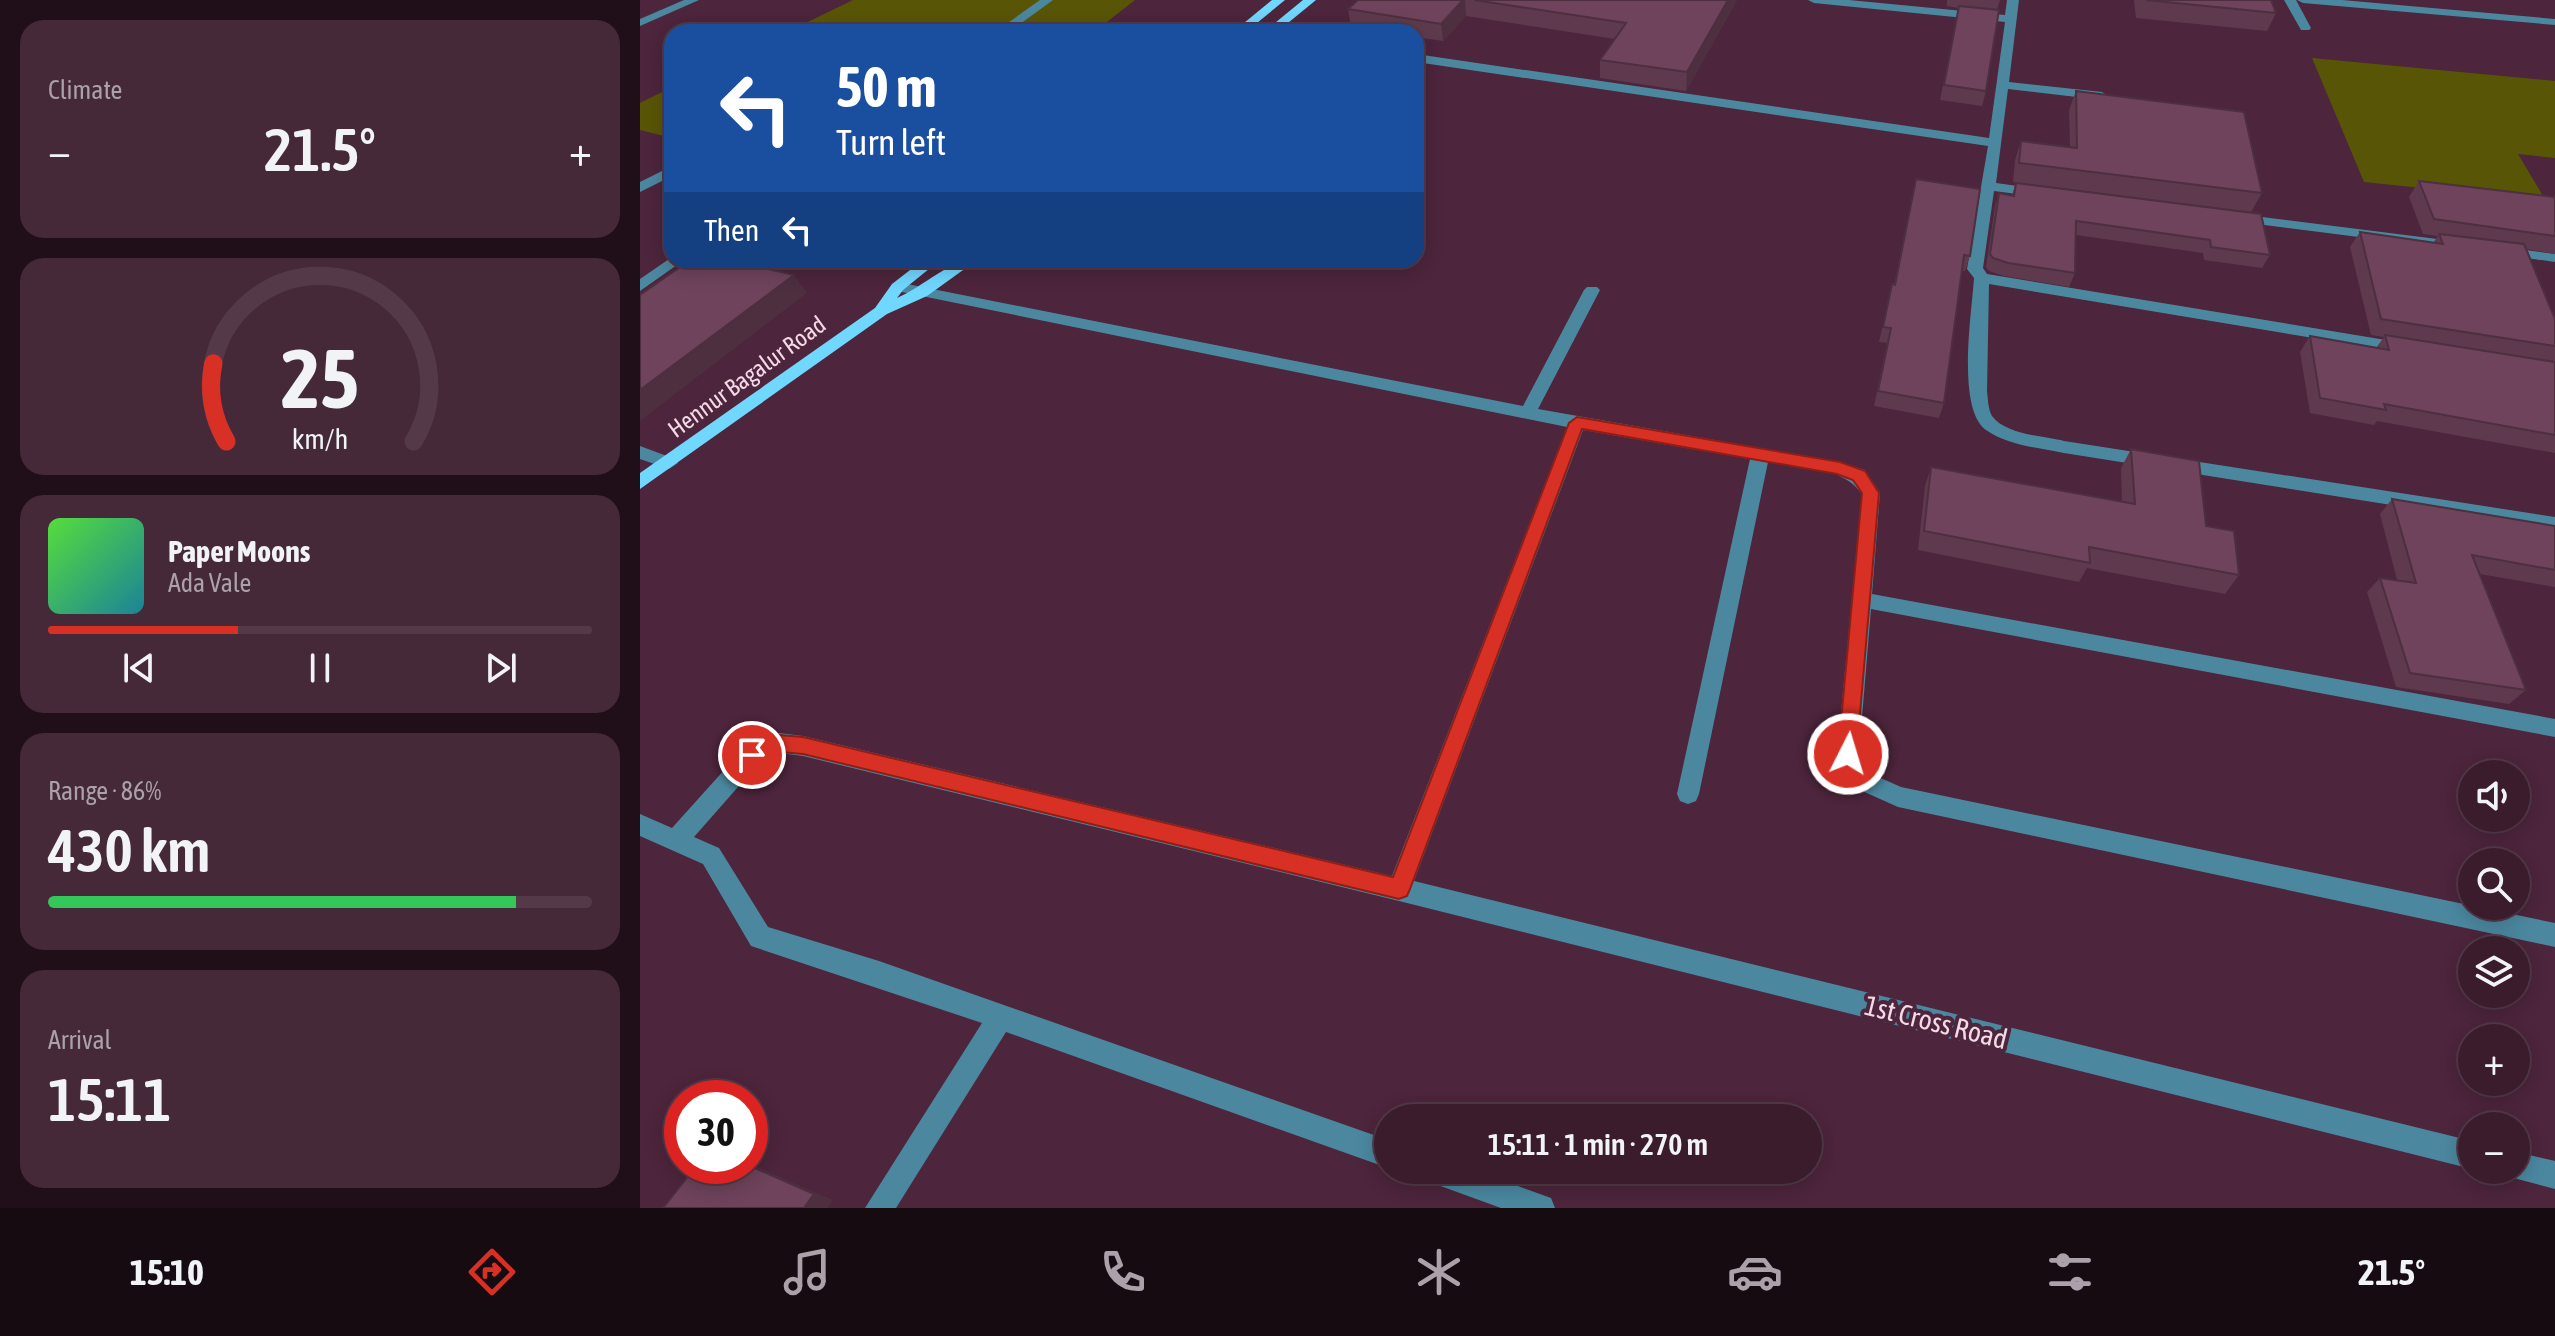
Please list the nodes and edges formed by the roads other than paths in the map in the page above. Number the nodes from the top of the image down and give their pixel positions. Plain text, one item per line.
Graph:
1 (693, 0) edge
2 (1047, 0) edge
3 (1279, 0) edge
4 (1310, 0) edge
5 (1814, 0) edge
6 (2013, 0) edge
7 (2290, 0) edge
8 (2303, 0) edge
9 (2011, 19) junction
10 (2555, 22) edge
11 (640, 23) edge
12 (1012, 24) edge
13 (1251, 24) edge
14 (1280, 24) edge
15 (2305, 28) dead end
16 (1424, 59) edge
17 (2002, 85) junction
18 (2109, 97) edge
19 (1995, 143) junction
20 (664, 174) edge
21 (1988, 186) junction
22 (640, 188) edge
23 (2051, 194) edge
24 (2224, 216) edge
25 (2555, 258) edge
26 (666, 268) edge
27 (922, 268) edge
28 (958, 268) edge
29 (1982, 277) junction
30 (640, 286) edge
31 (897, 287) junction
32 (1592, 290) dead end
33 (922, 293) junction
34 (881, 311) junction
35 (2416, 350) edge
36 (1528, 413) junction
37 (1577, 423) junction
38 (640, 452) edge
39 (1760, 455) junction
40 (669, 463) junction
41 (640, 482) edge
42 (2555, 524) edge
43 (1862, 600) junction
44 (2555, 728) edge
45 (1688, 794) dead end
46 (640, 825) edge
47 (677, 839) junction
48 (1399, 889) junction
49 (2555, 935) edge
50 (1001, 1017) junction
51 (1374, 1149) edge
52 (2458, 1152) edge
53 (2530, 1169) edge
54 (2555, 1175) edge
55 (1473, 1184) edge
56 (879, 1208) edge
57 (1541, 1208) edge

1 - 11 street
2 - 12 street
3 - 13 main road
4 - 14 main road
5 - 9 street
6 - 9 street
7 - 15 street
8 - 10 street
9 - 17 street
16 - 19 street
17 - 18 street
17 - 19 street
19 - 21 street
20 - 22 street
21 - 23 street
21 - 29 street
24 - 25 street
26 - 30 street
27 - 31 main road, Hennur Bagalur Road
28 - 33 main road, Hennur Bagalur Road
29 - 35 street
29 - 42 street
31 - 33 street
31 - 34 main road, Hennur Bagalur Road
32 - 36 street
33 - 34 main road, Hennur Bagalur Road
33 - 36 street
34 - 40 main road, Hennur Bagalur Road
36 - 37 street
37 - 39 street
37 - 48 street
38 - 40 street
39 - 43 street
39 - 45 street
40 - 41 main road, Hennur Bagalur Road
43 - 44 street
43 - 49 street
46 - 47 street
47 - 48 street, 1st Cross Road
47 - 50 street
48 - 52 street, 1st Cross Road
50 - 51 street
50 - 56 street
53 - 54 street
55 - 57 street

